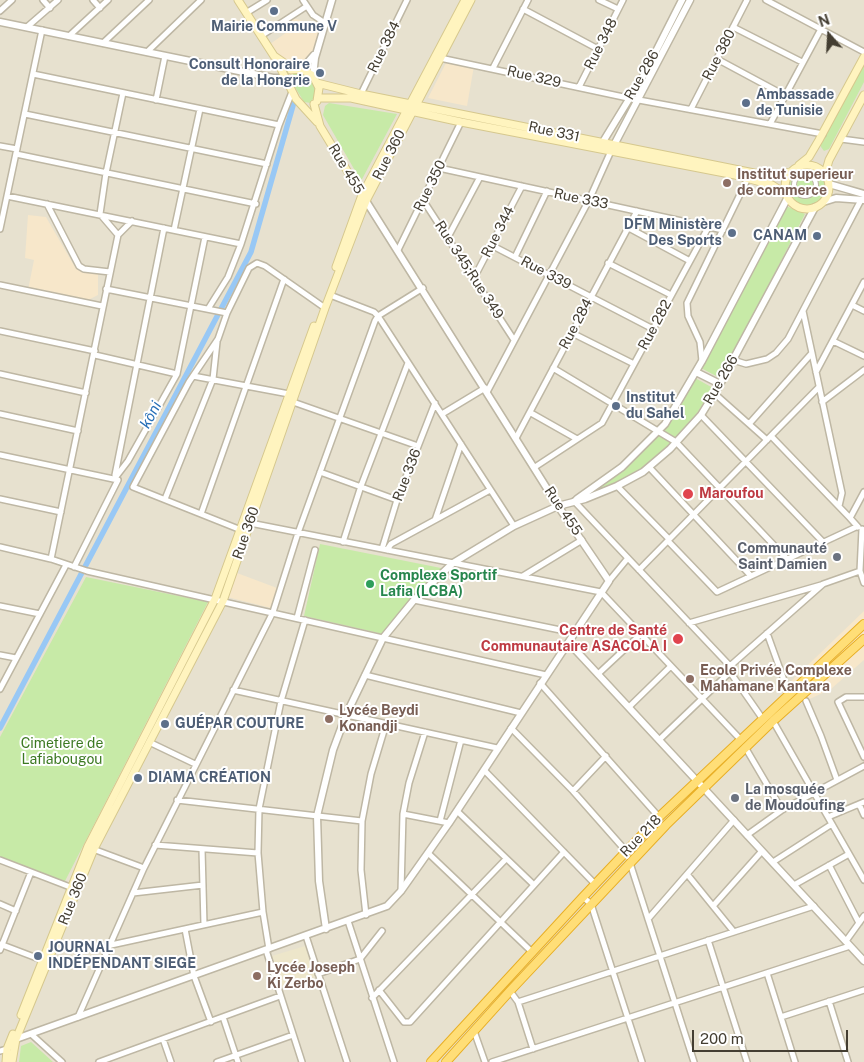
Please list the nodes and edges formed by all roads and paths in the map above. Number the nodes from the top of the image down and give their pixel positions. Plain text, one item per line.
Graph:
1 (12, 0) edge
2 (43, 0) edge
3 (58, 0) edge
4 (93, 0) edge
5 (108, 0) edge
6 (149, 0) edge
7 (201, 0) edge
8 (238, 0) edge
9 (268, 0) edge
10 (303, 0) edge
11 (332, 0) edge
12 (407, 0) edge
13 (465, 0) edge
14 (471, 0) edge
15 (528, 0) edge
16 (599, 0) edge
17 (623, 0) edge
18 (682, 0) edge
19 (690, 0) edge
20 (747, 0) edge
21 (766, 0) edge
22 (307, 6) junction
23 (50, 8) junction
24 (100, 8) junction
25 (524, 9) junction
26 (618, 9) junction
27 (0, 11) edge
28 (246, 13) junction
29 (0, 22) edge
30 (325, 23) junction
31 (28, 27) junction
32 (733, 27) junction
33 (821, 29) junction
34 (42, 30) junction
35 (70, 36) junction
36 (261, 36) junction
37 (103, 43) junction
38 (598, 49) junction
39 (318, 50) junction
40 (147, 52) junction
41 (864, 52) edge
42 (165, 56) junction
43 (274, 56) junction
44 (864, 57) edge
45 (440, 58) junction
46 (717, 59) junction
47 (802, 62) junction
48 (493, 68) junction
49 (293, 69) junction
50 (302, 69) junction
51 (33, 74) junction
52 (285, 76) junction
53 (273, 78) junction
54 (315, 79) junction
55 (579, 87) junction
56 (291, 90) junction
57 (123, 93) junction
58 (361, 94) junction
59 (864, 95) edge
60 (784, 96) junction
61 (628, 98) junction
62 (637, 99) junction
63 (156, 100) junction
64 (316, 101) junction
65 (299, 103) junction
66 (411, 107) junction
67 (200, 109) junction
68 (691, 109) junction
69 (25, 114) junction
70 (461, 122) junction
71 (770, 124) junction
72 (279, 126) junction
73 (320, 126) junction
74 (114, 133) junction
75 (823, 134) junction
76 (841, 139) junction
77 (864, 142) edge
78 (0, 146) edge
79 (601, 146) junction
80 (613, 148) junction
81 (192, 149) junction
82 (17, 152) junction
83 (268, 164) junction
84 (797, 167) junction
85 (439, 168) junction
86 (790, 172) junction
87 (106, 173) junction
88 (825, 174) junction
89 (480, 177) junction
90 (748, 178) junction
91 (796, 178) joint
92 (829, 184) junction
93 (522, 186) junction
94 (183, 189) junction
95 (547, 191) junction
96 (7, 196) junction
97 (787, 196) junction
98 (364, 198) junction
99 (863, 198) edge
100 (424, 200) junction
101 (589, 200) junction
102 (823, 202) junction
103 (47, 204) junction
104 (256, 204) junction
105 (815, 207) junction
106 (637, 211) junction
107 (100, 214) junction
108 (132, 221) junction
109 (708, 226) junction
110 (627, 227) junction
111 (164, 228) junction
112 (0, 229) edge
113 (174, 230) junction
114 (723, 230) junction
115 (118, 235) junction
116 (205, 237) junction
117 (448, 238) junction
118 (241, 244) junction
119 (491, 245) junction
120 (398, 250) junction
121 (515, 257) junction
122 (690, 261) junction
123 (608, 263) junction
124 (110, 272) junction
125 (550, 275) junction
126 (474, 278) junction
127 (284, 279) junction
128 (864, 282) edge
129 (0, 285) edge
130 (423, 288) junction
131 (106, 289) junction
132 (330, 295) junction
133 (671, 295) junction
134 (591, 297) junction
135 (150, 298) junction
136 (852, 305) junction
137 (102, 306) junction
138 (191, 306) junction
139 (324, 307) junction
140 (208, 309) junction
141 (802, 311) junction
142 (864, 311) edge
143 (223, 312) junction
144 (378, 316) junction
145 (653, 329) junction
146 (0, 331) edge
147 (572, 333) junction
148 (218, 339) junction
149 (514, 340) junction
150 (833, 340) junction
151 (95, 353) junction
152 (812, 353) junction
153 (864, 356) edge
154 (733, 360) junction
155 (702, 361) junction
156 (408, 363) junction
157 (136, 364) junction
158 (634, 364) junction
159 (553, 368) junction
160 (864, 370) edge
161 (696, 372) junction
162 (816, 373) junction
163 (0, 374) edge
164 (178, 374) junction
165 (193, 376) junction
166 (213, 379) junction
167 (720, 384) junction
168 (246, 386) junction
169 (819, 387) junction
170 (486, 390) junction
171 (86, 392) junction
172 (714, 393) junction
173 (289, 394) junction
174 (293, 402) junction
175 (822, 402) junction
176 (435, 403) junction
177 (613, 404) junction
178 (530, 412) junction
179 (0, 414) edge
180 (442, 414) junction
181 (701, 415) junction
182 (341, 419) junction
183 (749, 424) junction
184 (659, 430) junction
185 (78, 431) junction
186 (382, 433) junction
187 (516, 438) junction
188 (769, 438) junction
189 (577, 439) junction
190 (676, 442) junction
191 (461, 444) junction
192 (418, 446) junction
193 (0, 455) edge
194 (746, 461) junction
195 (534, 467) junction
196 (649, 467) junction
197 (70, 469) junction
198 (320, 472) junction
199 (115, 478) junction
200 (361, 486) junction
201 (617, 486) junction
202 (720, 488) junction
203 (490, 490) junction
204 (864, 492) edge
205 (0, 499) edge
206 (165, 500) junction
207 (397, 500) junction
208 (574, 501) junction
209 (864, 503) edge
210 (558, 506) junction
211 (839, 506) junction
212 (855, 506) junction
213 (61, 512) junction
214 (201, 514) junction
215 (694, 514) junction
216 (850, 518) junction
217 (435, 520) junction
218 (250, 523) junction
219 (514, 526) junction
220 (856, 527) junction
221 (863, 529) edge
222 (243, 530) junction
223 (298, 533) junction
224 (582, 540) junction
225 (668, 540) junction
226 (343, 542) junction
227 (823, 542) junction
228 (0, 547) edge
229 (315, 550) dead end
230 (384, 550) junction
231 (628, 558) junction
232 (51, 559) junction
233 (787, 559) junction
234 (453, 563) junction
235 (66, 565) junction
236 (74, 567) junction
237 (639, 570) junction
238 (860, 571) junction
239 (751, 576) junction
240 (522, 577) junction
241 (609, 581) junction
242 (864, 583) edge
243 (823, 584) junction
244 (601, 592) junction
245 (215, 599) junction
246 (414, 600) junction
247 (223, 601) junction
248 (0, 606) edge
249 (273, 612) junction
250 (40, 614) junction
251 (297, 618) junction
252 (305, 620) junction
253 (689, 623) junction
254 (864, 624) edge
255 (767, 633) junction
256 (575, 634) junction
257 (641, 634) junction
258 (383, 638) junction
259 (864, 639) edge
260 (569, 643) junction
261 (0, 655) edge
262 (16, 658) junction
263 (671, 666) junction
264 (730, 666) junction
265 (730, 672) junction
266 (598, 674) junction
267 (365, 675) junction
268 (546, 675) junction
269 (540, 683) junction
270 (0, 689) edge
271 (233, 690) junction
272 (789, 694) junction
273 (864, 697) edge
274 (703, 699) junction
275 (281, 701) junction
276 (806, 701) dead end
277 (628, 707) junction
278 (520, 713) junction
279 (346, 715) junction
280 (762, 718) junction
281 (773, 721) junction
282 (386, 724) junction
283 (511, 728) junction
284 (425, 732) junction
285 (740, 739) junction
286 (461, 740) junction
287 (659, 740) junction
288 (149, 742) junction
289 (746, 747) junction
290 (497, 748) junction
291 (606, 756) junction
292 (864, 758) edge
293 (195, 764) junction
294 (864, 766) edge
295 (484, 770) junction
296 (696, 780) junction
297 (837, 780) junction
298 (703, 788) junction
299 (573, 791) junction
300 (814, 792) junction
301 (177, 800) junction
302 (861, 803) edge
303 (259, 810) junction
304 (782, 810) junction
305 (456, 811) junction
306 (403, 814) junction
307 (864, 815) edge
308 (317, 816) junction
309 (659, 817) junction
310 (828, 817) junction
311 (734, 820) junction
312 (362, 821) junction
313 (440, 821) junction
314 (449, 823) junction
315 (832, 824) junction
316 (747, 835) junction
317 (155, 845) junction
318 (91, 848) junction
319 (202, 849) junction
320 (762, 850) junction
321 (626, 851) junction
322 (564, 852) junction
323 (258, 853) junction
324 (428, 853) junction
325 (849, 854) junction
326 (506, 859) junction
327 (0, 860) edge
328 (630, 862) junction
329 (773, 862) junction
330 (829, 865) junction
331 (144, 868) junction
332 (31, 872) junction
333 (687, 874) junction
334 (864, 880) edge
335 (595, 884) junction
336 (534, 885) junction
337 (794, 885) junction
338 (203, 886) junction
339 (70, 887) junction
340 (401, 891) junction
341 (133, 893) junction
342 (472, 894) junction
343 (583, 896) junction
344 (0, 904) edge
345 (591, 904) junction
346 (713, 906) junction
347 (814, 906) junction
348 (16, 911) junction
349 (263, 912) junction
350 (366, 915) junction
351 (864, 916) edge
352 (648, 919) junction
353 (348, 921) junction
354 (500, 922) junction
355 (859, 924) junction
356 (204, 925) junction
357 (185, 929) junction
358 (326, 929) junction
359 (382, 931) dead end
360 (734, 932) junction
361 (306, 936) junction
362 (708, 940) junction
363 (848, 943) junction
364 (110, 945) junction
365 (1, 946) edge
366 (267, 950) junction
367 (532, 952) junction
368 (660, 956) junction
369 (360, 959) junction
370 (42, 960) junction
371 (864, 961) edge
372 (612, 971) junction
373 (766, 973) junction
374 (318, 974) junction
375 (194, 976) junction
376 (723, 987) junction
377 (379, 990) junction
378 (864, 990) edge
379 (510, 991) junction
380 (280, 996) junction
381 (372, 998) junction
382 (829, 1001) junction
383 (518, 1002) junction
384 (675, 1003) junction
385 (78, 1017) junction
386 (223, 1017) junction
387 (781, 1017) junction
388 (628, 1018) junction
389 (211, 1022) junction
390 (474, 1030) junction
391 (31, 1034) junction
392 (293, 1035) junction
393 (14, 1038) junction
394 (163, 1039) junction
395 (533, 1049) junction
396 (4, 1050) edge
397 (235, 1055) junction
398 (6, 1062) edge
399 (12, 1062) edge
400 (62, 1062) edge
401 (99, 1062) edge
402 (171, 1062) edge
403 (216, 1062) edge
404 (238, 1062) edge
405 (302, 1062) edge
406 (347, 1062) edge
407 (394, 1062) edge
408 (432, 1062) edge
409 (446, 1062) edge
410 (485, 1062) edge
411 (492, 1062) edge
412 (641, 1062) edge
413 (694, 1062) edge
414 (747, 1062) edge
415 (795, 1062) edge
416 (848, 1062) edge

1 - 27 street
2 - 23 street
3 - 23 street
4 - 24 street
5 - 24 street
6 - 37 street
7 - 40 street
8 - 28 main road
9 - 28 street
10 - 22 street
11 - 30 street
12 - 58 street, Rue 384
13 - 66 main road
14 - 45 main road, Rue 360
15 - 25 street
16 - 26 street
17 - 26 street, Rue 348
18 - 61 street, Rue 286
19 - 62 street
20 - 32 street, Rue 380
21 - 33 street
22 - 30 street
22 - 36 street
23 - 31 street
24 - 35 street
25 - 38 street
25 - 48 street
26 - 38 street, Rue 348
28 - 36 main road
29 - 31 street
30 - 39 street
31 - 34 street
32 - 46 street, Rue 380
32 - 47 street
33 - 41 street
33 - 47 street
34 - 35 street
34 - 51 street
35 - 37 street
36 - 43 main road
37 - 40 street
38 - 55 street, Rue 348
39 - 50 street
39 - 54 street
40 - 42 street
42 - 53 street
42 - 63 street
43 - 49 main road
43 - 52 main road
44 - 75 main road
45 - 48 street, Rue 329
45 - 66 main road, Rue 360
46 - 60 street
46 - 68 street, Rue 380
47 - 60 street
48 - 55 street, Rue 329
49 - 50 main road
49 - 52 main road
50 - 54 main road, Rue 331
51 - 57 street
51 - 69 street
52 - 53 street
52 - 56 main road
53 - 56 street
54 - 58 main road, Rue 331
54 - 64 main road, Rue 455
55 - 61 street, Rue 329
56 - 65 main road
56 - 72 street
57 - 63 street
57 - 74 street
58 - 66 main road, Rue 331
59 - 76 main road
60 - 71 street
61 - 62 street, Rue 329
61 - 79 street, Rue 286
62 - 68 street, Rue 329
62 - 80 street
63 - 67 street
64 - 65 main road, Rue 331
64 - 66 main road, Rue 331
64 - 73 main road, Rue 455
65 - 73 main road
66 - 70 main road, Rue 331
66 - 79 main road, Rue 331
66 - 98 main road, Rue 360
67 - 72 street
67 - 81 street
68 - 71 street, Rue 329
69 - 74 street
69 - 82 street
70 - 79 main road, Rue 331
70 - 85 street, Rue 350
71 - 75 street, Rue 329
72 - 83 street
73 - 98 main road, Rue 455
74 - 81 street
74 - 87 street
75 - 84 main road
76 - 77 street
76 - 88 main road
78 - 82 street
79 - 80 main road, Rue 331
80 - 86 main road, Rue 331
80 - 90 main road, Rue 331
80 - 101 street
81 - 83 street
81 - 94 street
82 - 87 street
82 - 96 street
83 - 104 street
84 - 86 main road
84 - 88 main road
85 - 89 street, Rue 333
85 - 100 street, Rue 350
86 - 97 main road
87 - 94 street
87 - 107 street
88 - 92 main road
89 - 93 street, Rue 333
89 - 117 street
90 - 97 main road, Rue 331
90 - 114 street
91 - 91 street
92 - 99 street
92 - 102 main road
93 - 95 street, Rue 333
93 - 119 street, Rue 344
94 - 104 street
94 - 113 street
95 - 101 street, Rue 333
95 - 121 street
96 - 103 street
96 - 112 street
97 - 105 main road, Rue 331
97 - 155 street, Rue 266
98 - 120 street, Rue 455
98 - 132 main road, Rue 360
98 - 139 main road, Rue 360
99 - 102 street
99 - 141 street
100 - 117 street, Rue 345;Rue 349
100 - 120 street, Rue 350
101 - 106 street, Rue 333
101 - 125 street
102 - 105 main road
103 - 107 street
103 - 124 street
104 - 118 street
105 - 154 street, Rue 266
106 - 109 street, Rue 333
106 - 110 street, Rue 284
107 - 108 street
107 - 115 street
108 - 111 street
108 - 115 street
109 - 114 street, Rue 333
109 - 122 street, Rue 282
110 - 122 street
110 - 123 street, Rue 284
111 - 113 street
111 - 135 street
113 - 116 street
114 - 155 street
115 - 124 street
116 - 118 street
116 - 138 street
117 - 126 street, Rue 345;Rue 349
118 - 140 street
119 - 121 street, Rue 339
119 - 126 street, Rue 344
120 - 130 street, Rue 455
121 - 125 street, Rue 339
122 - 133 street, Rue 282
123 - 133 street
123 - 134 street, Rue 284
124 - 131 street
125 - 134 street, Rue 339
125 - 149 street
126 - 149 street, Rue 345;Rue 349
127 - 139 street
127 - 143 street
127 - 168 street
128 - 136 street
129 - 137 street
130 - 144 street
130 - 170 street, Rue 455
131 - 135 street
131 - 137 street
132 - 139 main road, Rue 360
132 - 144 street
133 - 145 street, Rue 282
134 - 145 street, Rue 339
134 - 147 street, Rue 284
135 - 138 street
135 - 157 street
136 - 142 street
136 - 150 street
137 - 151 street
138 - 140 street
138 - 164 street
139 - 173 main road, Rue 360
139 - 174 main road, Rue 360
140 - 143 street
141 - 152 street
141 - 154 street
143 - 148 street
144 - 156 street
144 - 182 street
145 - 158 street, Rue 282
146 - 151 street
147 - 158 street
147 - 159 street, Rue 284
148 - 165 street
148 - 166 street
149 - 170 street
150 - 153 street
150 - 162 street
151 - 157 street
151 - 171 street
152 - 162 street
152 - 183 street
154 - 167 street, Rue 266
155 - 161 street, Rue 266
156 - 176 street
156 - 186 street
157 - 164 street
157 - 199 street
158 - 177 street, Rue 282
159 - 177 street
159 - 178 street, Rue 284
160 - 175 street
161 - 167 street
161 - 184 street, Rue 266
162 - 169 street
163 - 171 street
164 - 199 street
165 - 166 street
165 - 206 street
166 - 168 street
166 - 206 street
167 - 172 street, Rue 266
168 - 173 street
168 - 214 street
169 - 175 street
169 - 188 street
170 - 180 street
170 - 187 street, Rue 455
171 - 185 street
172 - 181 street, Rue 266
172 - 183 street
173 - 222 main road, Rue 360
174 - 182 street
174 - 218 main road, Rue 360
175 - 211 street
176 - 180 street
176 - 192 street, Rue 336
177 - 184 street
177 - 189 street, Rue 282
178 - 187 street, Rue 284
178 - 189 street
179 - 185 street
180 - 191 street
181 - 190 street, Rue 266
181 - 194 street
182 - 186 street
182 - 198 street
183 - 188 street
184 - 190 street
184 - 208 street, Rue 266
185 - 197 street
186 - 192 street
186 - 200 street
187 - 195 street, Rue 455
188 - 194 street
188 - 211 street
189 - 195 street
190 - 196 street, Rue 266
190 - 202 street
191 - 203 street
191 - 217 street
192 - 207 street, Rue 336
193 - 197 street
194 - 202 street
194 - 227 street
195 - 210 street, Rue 455
196 - 201 street, Rue 266
196 - 215 street
197 - 199 street
197 - 213 street
198 - 200 street
198 - 223 street
199 - 236 street
200 - 207 street
200 - 226 street
201 - 208 street, Rue 266
201 - 225 street
202 - 215 street
202 - 233 street
203 - 217 street
203 - 219 street
204 - 212 street
205 - 213 street
206 - 214 street
207 - 230 street, Rue 336
208 - 210 street, Rue 266
208 - 231 street
209 - 212 street
210 - 219 street, Rue 266
210 - 224 street, Rue 455
211 - 216 street
212 - 216 street
213 - 232 street
214 - 222 street
215 - 225 street
215 - 239 street
216 - 220 street
217 - 230 street
218 - 222 main road, Rue 360
218 - 223 street
219 - 234 street, Rue 266
220 - 221 street
220 - 227 street
221 - 238 street
222 - 245 main road, Rue 360
222 - 247 main road, Rue 360
223 - 226 street
223 - 249 street
224 - 240 street
224 - 241 street, Rue 455
225 - 237 street
225 - 239 street
226 - 230 street
227 - 233 street
228 - 232 street
229 - 251 street
230 - 234 street
231 - 237 street
231 - 241 street
232 - 235 street
233 - 239 street
234 - 240 street
234 - 246 street, Rue 266
235 - 236 street
235 - 250 street
236 - 245 street
237 - 253 street
238 - 242 street
238 - 243 street
240 - 244 street
241 - 244 street
243 - 253 street
243 - 255 street
244 - 256 street
244 - 257 street
245 - 247 street
245 - 318 main road, Rue 360
246 - 256 street
246 - 258 street, Rue 266
247 - 249 street
247 - 288 main road, Rue 360
248 - 250 street
249 - 251 street
249 - 271 street
250 - 262 street
251 - 252 street
252 - 258 street
252 - 275 street
253 - 264 street
254 - 272 highway, Rue 218
255 - 264 street
255 - 272 street
256 - 260 street
257 - 263 street
257 - 266 street
258 - 267 street, Rue 266
258 - 268 street
259 - 281 highway, Rue 218
260 - 266 street
260 - 268 street
261 - 262 street
262 - 270 street
263 - 274 street
263 - 277 street
264 - 265 street
265 - 274 street
265 - 280 street
266 - 277 street
267 - 278 street
267 - 279 street, Rue 266
268 - 269 street
269 - 278 street
269 - 291 street
271 - 275 street
271 - 293 street
272 - 280 highway, Rue 218
273 - 292 street
274 - 285 street
274 - 287 street
275 - 279 street
275 - 303 street
276 - 297 street
277 - 287 street
278 - 283 street
279 - 282 street
279 - 308 street, Rue 266
280 - 285 highway, Rue 218
281 - 289 highway, Rue 218
281 - 300 street
282 - 284 street
282 - 312 street
283 - 290 street
283 - 299 street
284 - 286 street
284 - 306 street
285 - 296 highway, Rue 218
286 - 290 street
286 - 313 street
287 - 296 street
288 - 293 street
288 - 318 main road, Rue 360
289 - 298 highway, Rue 218
289 - 304 street
290 - 295 street
291 - 299 street
291 - 309 street
293 - 301 street
294 - 297 street
295 - 305 street
295 - 322 street
296 - 298 street
296 - 309 highway, Rue 218
297 - 300 street
298 - 311 street
298 - 328 highway, Rue 218
299 - 321 street
300 - 304 street
300 - 310 street
301 - 303 street
301 - 317 street
302 - 307 street
302 - 310 street
303 - 308 street
303 - 323 street
304 - 316 street
305 - 314 street
305 - 326 street
306 - 313 street
306 - 340 street
308 - 312 street
308 - 358 street, Rue 266
309 - 321 highway, Rue 218
310 - 315 street
311 - 316 street
311 - 333 street
312 - 350 street
313 - 314 street
314 - 324 street
315 - 325 street
315 - 329 street
316 - 320 street
317 - 319 street
317 - 331 street
318 - 331 street
318 - 339 main road, Rue 360
318 - 393 main road, Rue 360
319 - 323 street
319 - 338 street
320 - 329 street
320 - 346 street
321 - 335 highway, Rue 218
322 - 335 street
322 - 336 street
323 - 349 street
324 - 340 street
324 - 342 street
325 - 330 street
325 - 334 street
326 - 336 street
326 - 342 street
327 - 332 street
328 - 345 highway, Rue 218
328 - 352 street
329 - 337 street
330 - 337 street
330 - 355 street
331 - 341 street
332 - 339 street
332 - 348 street
333 - 346 street
333 - 352 street
335 - 343 highway, Rue 218
336 - 354 street
337 - 347 street
338 - 341 street
338 - 356 street
339 - 370 main road, Rue 360
340 - 350 street
341 - 364 street
342 - 354 street
342 - 377 street
343 - 345 street
343 - 367 highway, Rue 218
344 - 348 street
345 - 372 street
345 - 379 highway, Rue 218
346 - 360 street
347 - 360 street
347 - 363 street
348 - 365 street
349 - 356 street
349 - 366 street
350 - 353 street
351 - 355 street
352 - 368 street
353 - 358 street
353 - 369 street
354 - 367 street
354 - 377 street
355 - 363 street
356 - 357 street
357 - 364 street
357 - 375 street
358 - 361 street
359 - 369 street
360 - 362 street
361 - 366 street
361 - 374 street
362 - 368 street
362 - 376 street
363 - 371 street
363 - 373 street
364 - 385 street
365 - 370 street
366 - 375 street
366 - 380 street
367 - 408 highway, Rue 218
368 - 372 street
368 - 384 street
369 - 374 street
369 - 381 street
370 - 393 main road, Rue 360
372 - 383 street
372 - 388 street
373 - 376 street
373 - 387 street
374 - 406 street
375 - 385 street
375 - 389 street
376 - 384 street
376 - 414 street
377 - 381 street
378 - 382 street
379 - 383 street
379 - 390 highway, Rue 218
380 - 386 street
380 - 392 street
381 - 407 street
382 - 387 street
382 - 416 street
383 - 395 street
384 - 388 street
384 - 413 street
385 - 391 street
386 - 389 street
386 - 397 street
387 - 415 street
388 - 395 street
388 - 412 street
389 - 394 street
390 - 409 highway, Rue 218
390 - 410 street
391 - 393 street
391 - 400 street
392 - 397 street
392 - 405 street
393 - 396 main road, Rue 360
393 - 399 main road, Rue 360
394 - 401 street
394 - 402 street
395 - 411 street
396 - 398 main road, Rue 360
397 - 403 street
397 - 404 street

